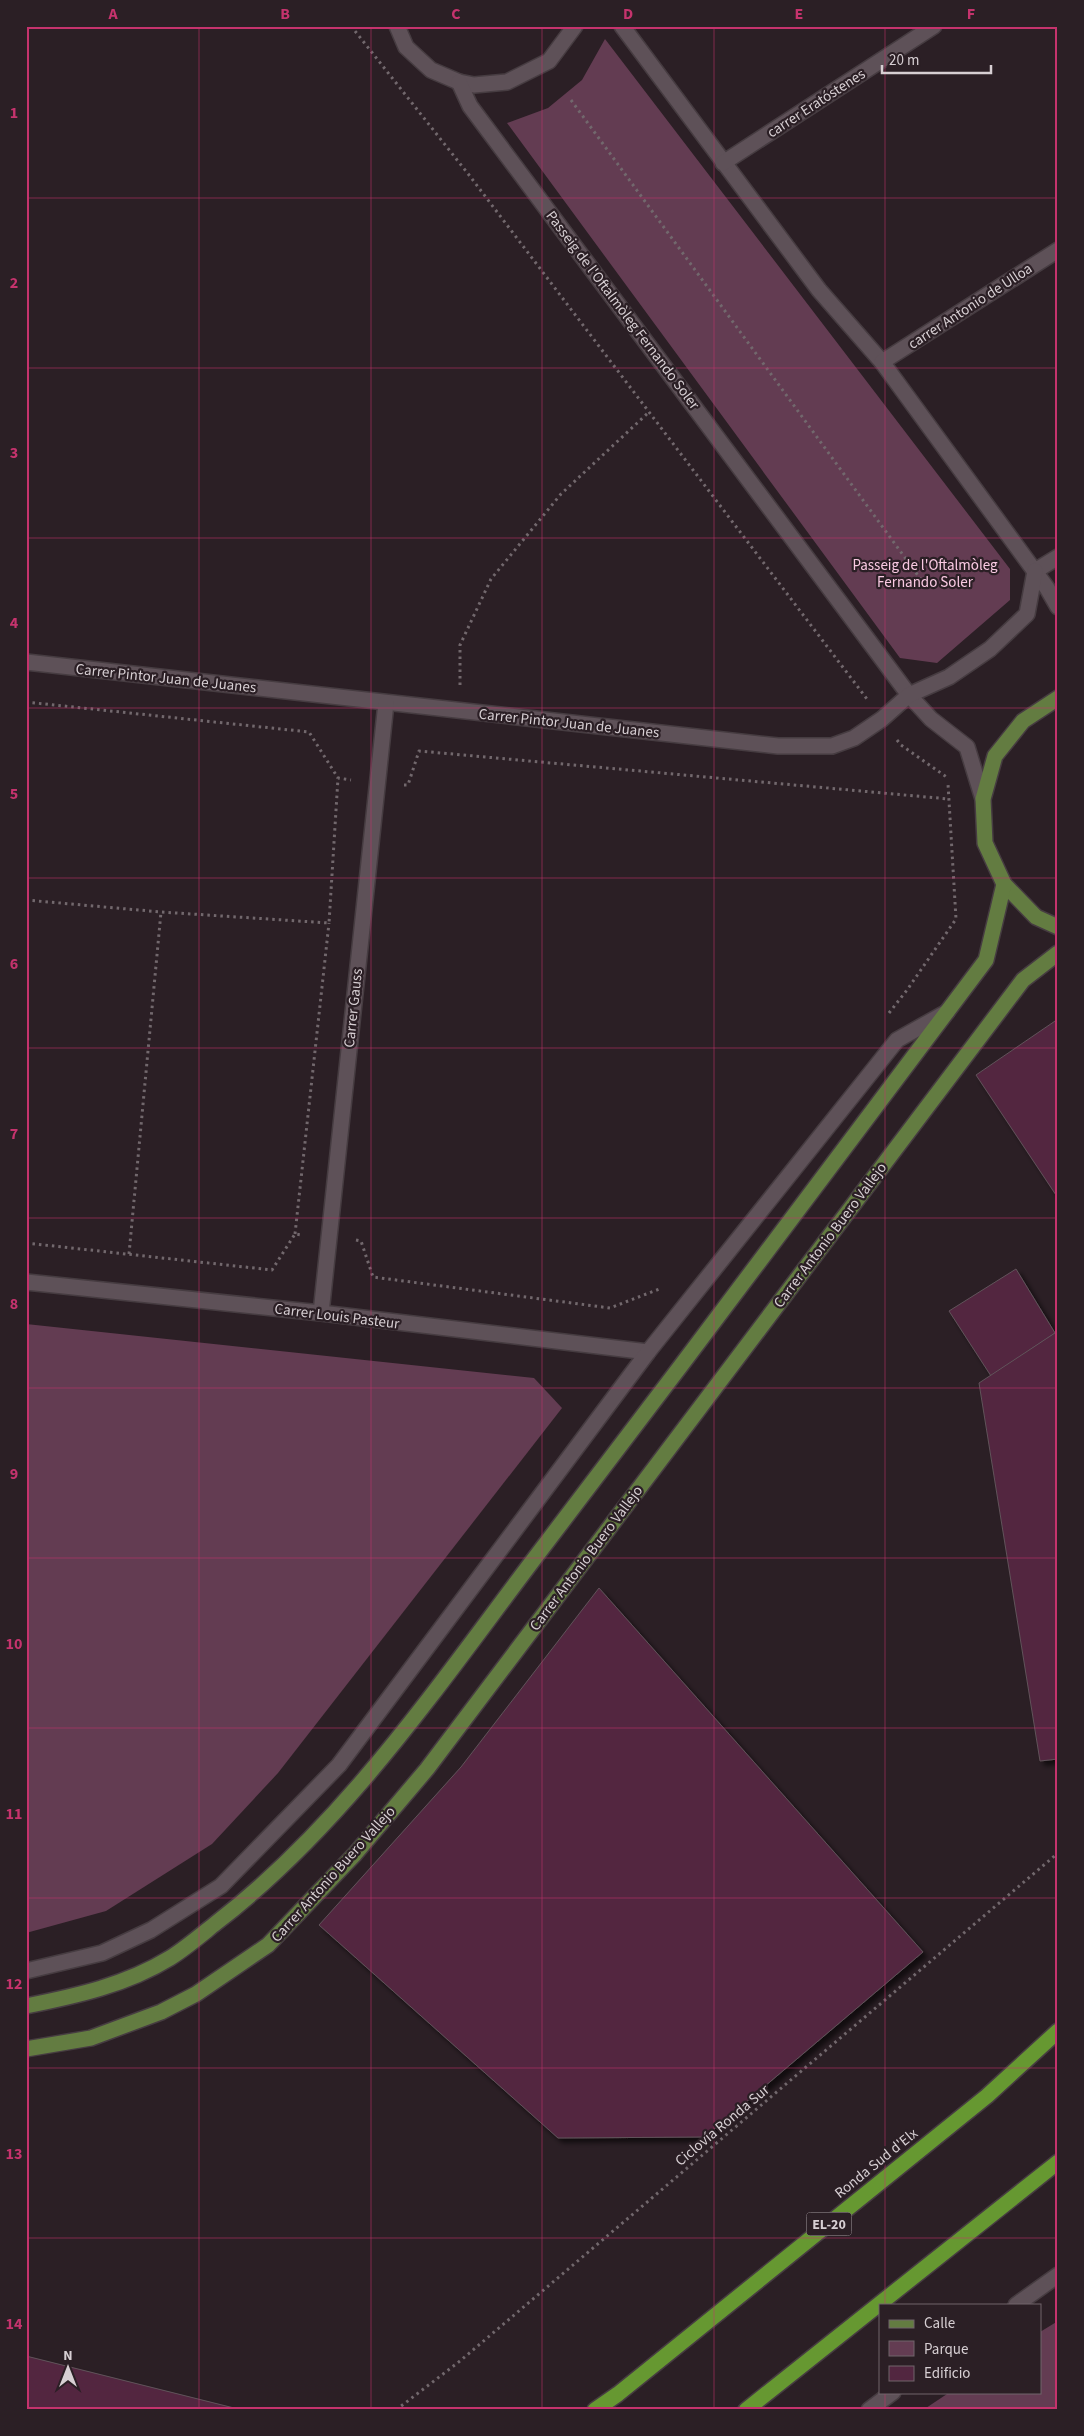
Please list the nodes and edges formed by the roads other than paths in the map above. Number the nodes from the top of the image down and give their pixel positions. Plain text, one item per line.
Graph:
1 (396, 26) edge
2 (575, 26) edge
3 (622, 26) edge
4 (934, 26) edge
5 (459, 82) junction
6 (724, 163) junction
7 (1058, 250) edge
8 (882, 362) junction
9 (1058, 557) edge
10 (1035, 572) junction
11 (1058, 607) edge
12 (26, 662) edge
13 (909, 695) junction
14 (1058, 698) edge
15 (386, 702) junction
16 (983, 799) junction
17 (1004, 884) junction
18 (1058, 927) edge
19 (1058, 953) edge
20 (947, 1012) junction
21 (26, 1282) edge
22 (320, 1313) junction
23 (648, 1352) junction
24 (26, 1971) edge
25 (26, 2006) edge
26 (1058, 2031) edge
27 (26, 2049) edge
28 (1058, 2162) edge
29 (1058, 2275) edge
30 (879, 2304) edge
31 (879, 2304) edge
32 (1017, 2304) edge
33 (890, 2394) edge
34 (595, 2410) edge
35 (746, 2410) edge
36 (869, 2410) edge

1 - 5 street
2 - 5 street
3 - 6 street
4 - 6 street, carrer Eratóstenes
5 - 13 street, Passeig de l'Oftalmòleg Fernando Soler
6 - 8 street
7 - 8 street, carrer Antonio de Ulloa
8 - 10 street
9 - 10 street
10 - 11 street
10 - 13 street, Carrer Pintor Juan de Juanes
12 - 15 street, Carrer Pintor Juan de Juanes
13 - 15 street, Carrer Pintor Juan de Juanes
13 - 16 street, Passeig de l'Oftalmòleg Fernando Soler
14 - 16 main road
15 - 22 street, Carrer Gauss
16 - 17 main road
17 - 18 main road
17 - 20 main road
19 - 27 main road, Carrer Antonio Buero Vallejo
20 - 23 street
20 - 25 main road
21 - 22 street, Carrer Louis Pasteur
22 - 23 street, Carrer Louis Pasteur
23 - 24 street
26 - 34 highway, Ronda Sud d'Elx / EL-20
28 - 31 highway
29 - 32 street
30 - 35 highway
33 - 36 street

